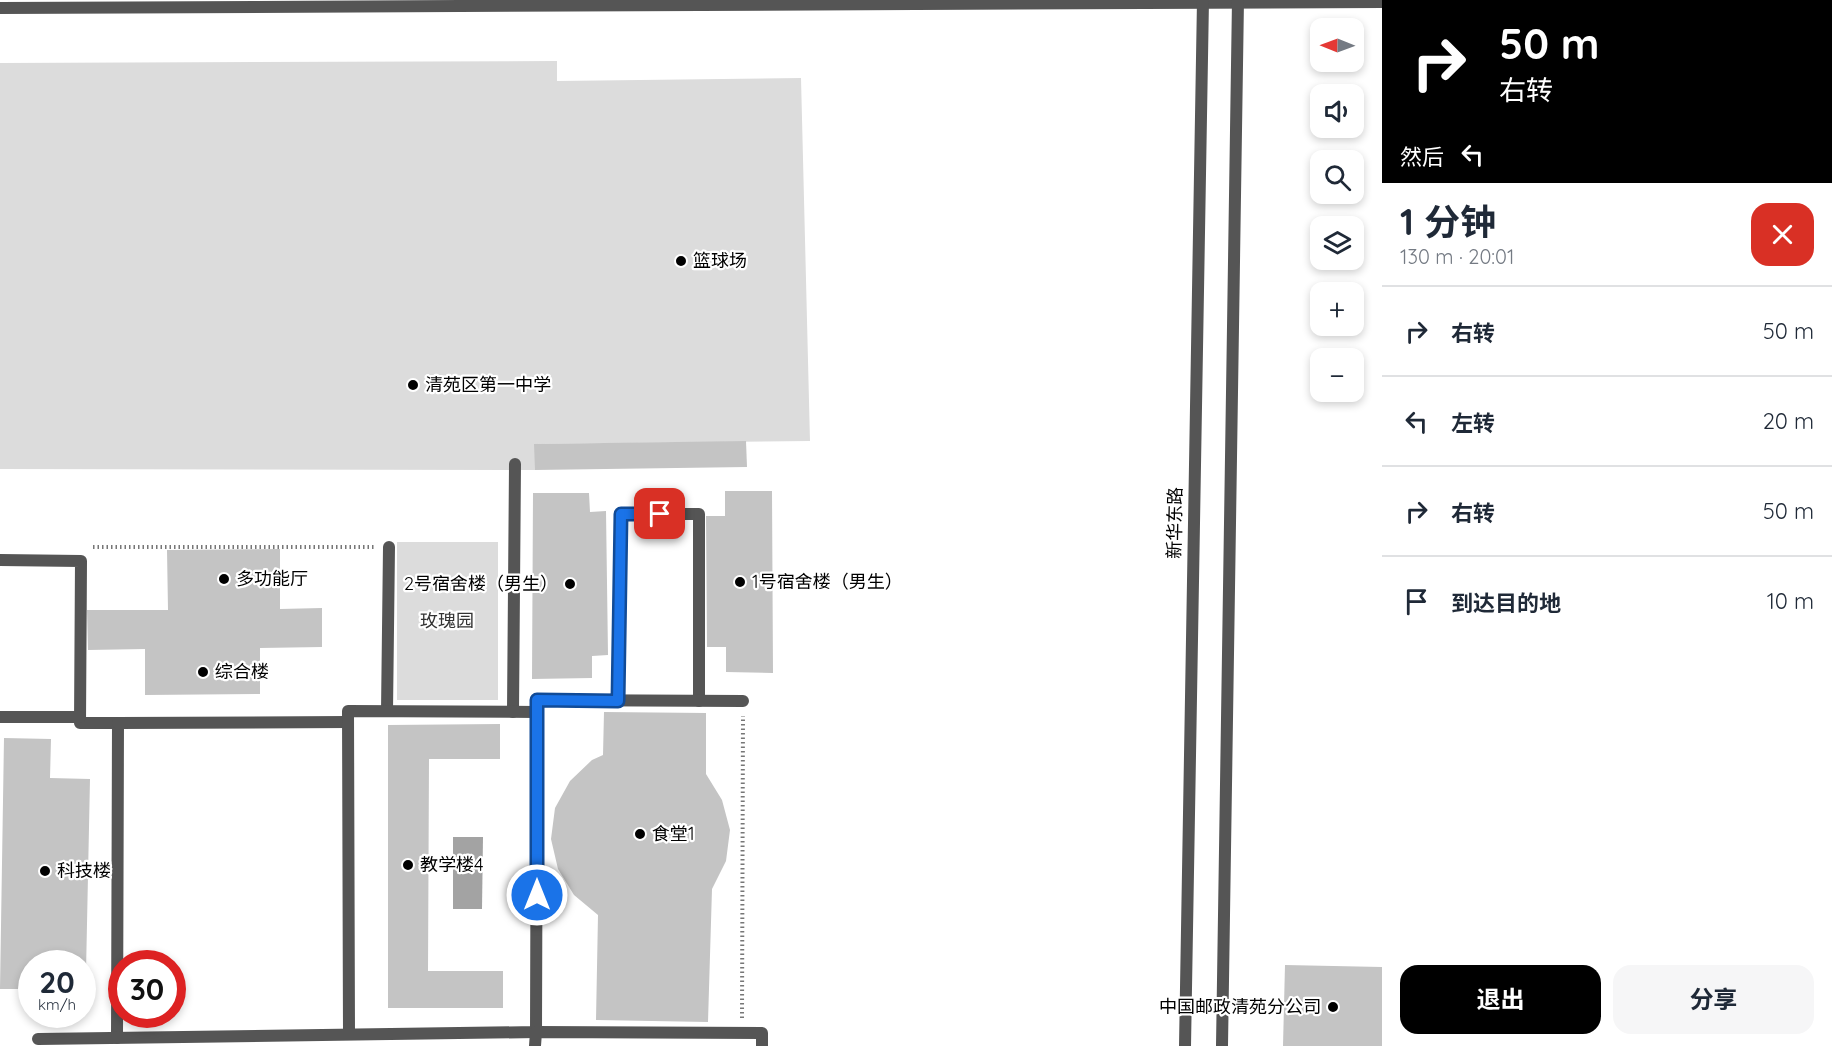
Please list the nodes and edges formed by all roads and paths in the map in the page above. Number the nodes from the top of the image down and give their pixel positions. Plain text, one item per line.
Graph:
1 (1202, 2) edge
2 (1238, 2) edge
3 (1382, 2) edge
4 (0, 8) edge
5 (514, 464) dead end
6 (389, 547) joint
7 (0, 560) edge
8 (81, 561) junction
9 (618, 701) junction
10 (699, 701) junction
11 (743, 701) joint
12 (387, 711) junction
13 (513, 712) junction
14 (537, 712) junction
15 (0, 717) edge
16 (81, 717) junction
17 (348, 722) junction
18 (118, 723) junction
19 (536, 1032) junction
20 (741, 1033) junction
21 (350, 1034) junction
22 (117, 1038) junction
23 (38, 1039) dead end
24 (220, 1041) edge
25 (287, 1041) edge
26 (536, 1046) edge
27 (762, 1046) edge
28 (1185, 1046) edge
29 (1222, 1046) edge

1 - 2 street
1 - 4 street
1 - 28 street, 新华东路
2 - 3 street
2 - 29 street
5 - 13 street
6 - 8 path
6 - 12 street
7 - 8 street
8 - 16 street
9 - 10 street
9 - 10 street
9 - 14 street
10 - 11 street
11 - 20 path
12 - 13 street
12 - 17 street
13 - 14 street
14 - 19 street
15 - 16 street
16 - 18 street
17 - 18 street
17 - 21 street
18 - 22 street
19 - 20 street
19 - 21 street
19 - 26 street
20 - 27 street
21 - 25 street
22 - 23 street
22 - 24 street
24 - 25 street

